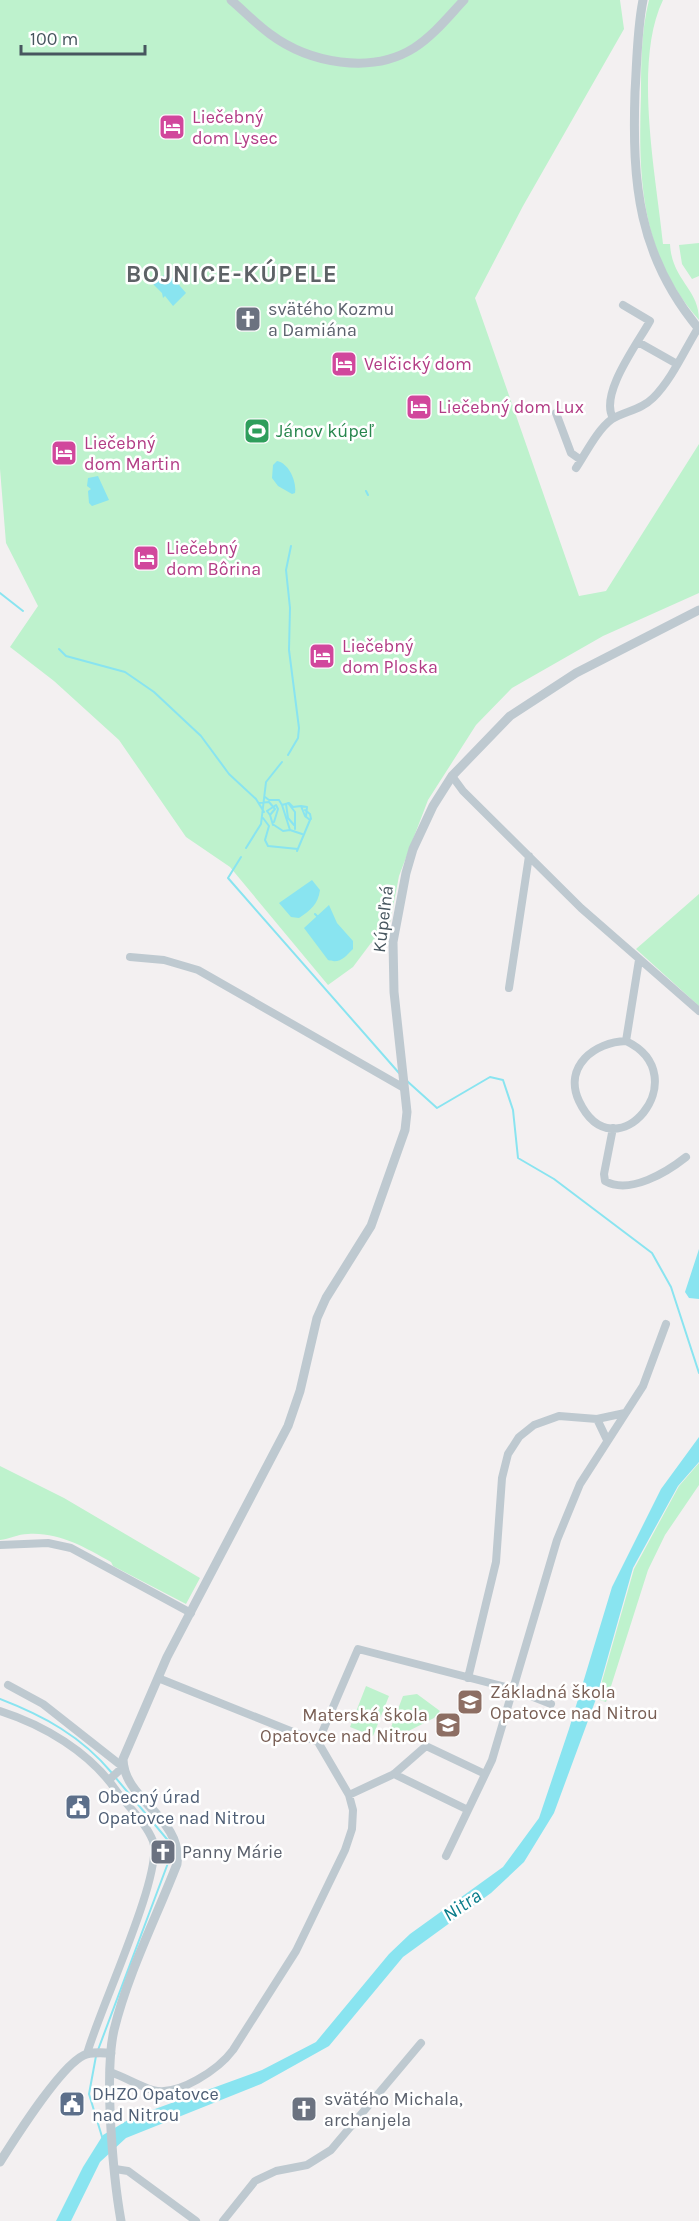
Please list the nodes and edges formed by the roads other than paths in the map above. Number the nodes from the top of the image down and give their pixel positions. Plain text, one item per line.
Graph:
1 (231, 0) edge
2 (464, 0) edge
3 (643, 0) edge
4 (623, 305) dead end
5 (698, 328) edge
6 (638, 342) junction
7 (677, 364) junction
8 (556, 413) dead end
9 (613, 418) junction
10 (581, 460) junction
11 (576, 468) dead end
12 (699, 610) edge
13 (452, 776) junction
14 (529, 856) junction
15 (130, 957) dead end
16 (639, 960) junction
17 (509, 988) dead end
18 (699, 1011) edge
19 (626, 1041) junction
20 (404, 1088) junction
21 (613, 1128) junction
22 (686, 1156) dead end
23 (666, 1324) dead end
24 (626, 1413) junction
25 (597, 1419) junction
26 (607, 1440) junction
27 (0, 1545) edge
28 (191, 1613) junction
29 (158, 1678) junction
30 (468, 1678) junction
31 (8, 1685) dead end
32 (513, 1689) junction
33 (551, 1704) dead end
34 (0, 1711) edge
35 (318, 1742) junction
36 (117, 1774) junction
37 (394, 1774) junction
38 (485, 1774) junction
39 (349, 1795) junction
40 (468, 1810) junction
41 (446, 1856) dead end
42 (421, 2043) dead end
43 (89, 2053) junction
44 (108, 2053) junction
45 (110, 2072) junction
46 (0, 2162) edge
47 (116, 2169) junction
48 (120, 2220) edge
49 (196, 2221) edge
50 (223, 2221) edge

1 - 2 street
3 - 5 street
4 - 6 street
5 - 7 street
6 - 7 street
6 - 9 street
7 - 9 street
8 - 10 street
9 - 10 street
10 - 11 street
12 - 13 street, Kúpeľná
13 - 14 street
13 - 20 street, Kúpeľná
14 - 16 street
14 - 17 street
15 - 20 street
16 - 18 street
16 - 19 street
19 - 21 street
19 - 21 street
20 - 28 street, Kúpeľná
21 - 22 street
23 - 24 street
24 - 25 street
24 - 26 street
25 - 26 street
25 - 30 street
26 - 32 street
27 - 28 street
28 - 29 street, Kúpeľná
29 - 35 street
29 - 36 street, Kúpeľná
30 - 32 street
30 - 35 street
31 - 36 street
32 - 33 street
32 - 38 street
34 - 36 street
35 - 39 street
36 - 43 street
36 - 44 street
37 - 38 street
37 - 39 street
37 - 40 street
38 - 40 street
39 - 45 street
40 - 41 street
42 - 50 street
43 - 44 street
43 - 46 street
44 - 45 street
45 - 47 street
47 - 48 street
47 - 49 street

